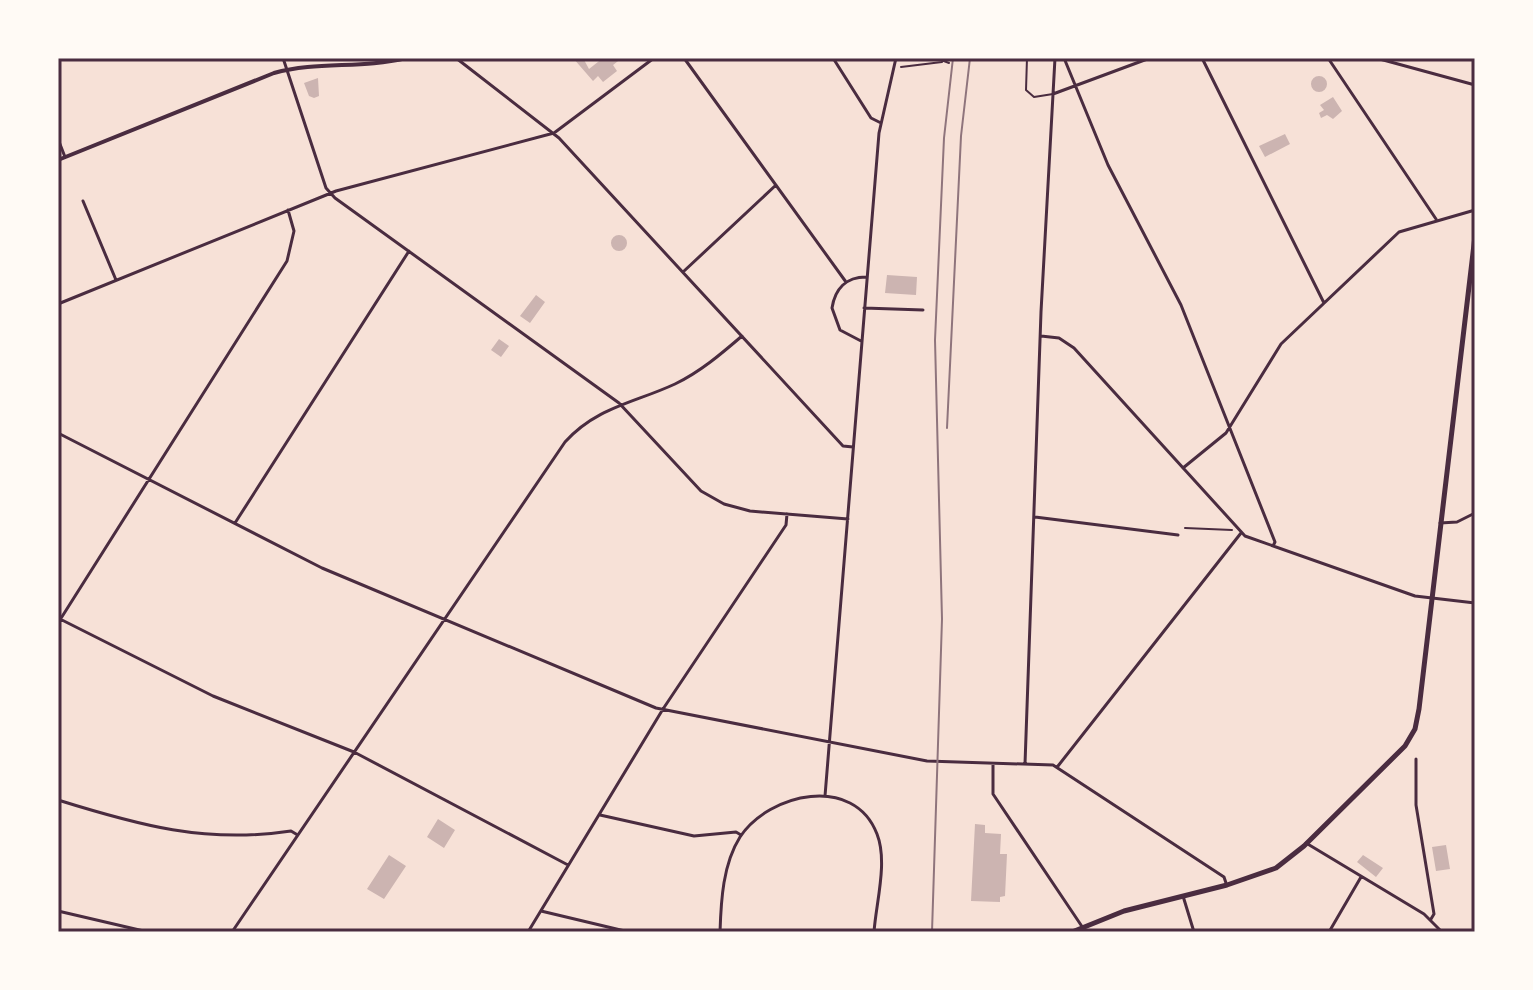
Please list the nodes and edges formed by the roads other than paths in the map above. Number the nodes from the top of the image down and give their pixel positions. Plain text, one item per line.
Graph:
1 (283, 58) edge
2 (406, 58) edge
3 (456, 58) edge
4 (654, 58) edge
5 (684, 58) edge
6 (833, 58) edge
7 (896, 58) edge
8 (1027, 58) edge
9 (1055, 58) edge
10 (1064, 58) edge
11 (1150, 58) edge
12 (1202, 58) edge
13 (1328, 58) edge
14 (1376, 58) edge
15 (1398, 61) edge
16 (287, 70) junction
17 (1076, 85) junction
18 (1475, 85) edge
19 (1053, 94) junction
20 (881, 123) junction
21 (554, 133) junction
22 (58, 139) edge
23 (65, 157) junction
24 (58, 160) edge
25 (776, 185) junction
26 (330, 193) junction
27 (83, 201) dead end
28 (288, 210) junction
29 (1475, 210) edge
30 (1436, 219) junction
31 (1475, 236) edge
32 (409, 251) junction
33 (683, 272) junction
34 (867, 278) junction
35 (116, 280) junction
36 (846, 282) junction
37 (1324, 303) junction
38 (58, 304) edge
39 (864, 308) junction
40 (923, 310) dead end
41 (742, 336) junction
42 (1041, 336) junction
43 (861, 341) junction
44 (619, 403) junction
45 (1230, 427) junction
46 (58, 433) edge
47 (853, 447) junction
48 (1183, 468) junction
49 (149, 480) junction
50 (1475, 513) edge
51 (787, 514) junction
52 (1035, 517) junction
53 (848, 519) junction
54 (235, 523) junction
55 (1440, 523) junction
56 (1241, 533) junction
57 (1178, 535) dead end
58 (1273, 546) junction
59 (1431, 599) junction
60 (1475, 603) edge
61 (444, 619) junction
62 (59, 620) edge
63 (663, 709) junction
64 (831, 743) junction
65 (354, 752) junction
66 (1416, 759) dead end
67 (991, 764) junction
68 (1025, 764) junction
69 (1058, 767) junction
70 (825, 796) junction
71 (58, 800) edge
72 (599, 815) junction
73 (296, 834) junction
74 (741, 835) junction
75 (1306, 843) junction
76 (568, 865) junction
77 (1361, 877) junction
78 (1227, 885) junction
79 (1183, 896) junction
80 (58, 911) edge
81 (541, 911) junction
82 (1431, 919) junction
83 (1083, 930) edge
84 (148, 932) edge
85 (232, 932) edge
86 (528, 932) edge
87 (629, 932) edge
88 (720, 932) edge
89 (874, 932) edge
90 (1072, 932) edge
91 (1194, 932) edge
92 (1329, 932) edge
93 (1440, 932) edge

1 - 16 street
2 - 16 main road
3 - 21 street
4 - 21 street
5 - 25 street
6 - 20 street
7 - 20 street
8 - 19 lane
9 - 19 street
10 - 17 street
11 - 17 street
12 - 37 street
13 - 30 street
14 - 15 street
15 - 18 street
16 - 23 main road
16 - 26 street
17 - 19 street
17 - 45 street
19 - 42 street
20 - 34 street
21 - 26 street
21 - 33 street
22 - 23 street
23 - 24 main road
25 - 33 street
25 - 36 street
26 - 28 street
26 - 32 street
27 - 35 street
28 - 35 street
28 - 49 street
29 - 30 street
30 - 37 street
31 - 55 main road
32 - 44 street
32 - 54 street
33 - 41 street
34 - 36 street
34 - 39 street
35 - 38 street
36 - 43 street
37 - 45 street
39 - 40 street
39 - 43 street
41 - 44 street
41 - 47 street
42 - 48 street
42 - 52 street
43 - 47 street
44 - 51 street
44 - 61 street
45 - 48 street
45 - 58 street
46 - 49 street
47 - 53 street
48 - 56 street
49 - 54 street
49 - 62 street
50 - 55 street
51 - 53 street
51 - 63 street
52 - 57 street
52 - 68 street
53 - 64 street
54 - 61 street
55 - 59 main road
56 - 58 street
56 - 69 street
58 - 59 street
59 - 60 street
59 - 75 main road
61 - 63 street
61 - 65 street
62 - 65 street
63 - 64 street
63 - 72 street
64 - 67 street
64 - 70 street
65 - 73 street
65 - 76 street
66 - 82 street
67 - 68 street
67 - 83 street
68 - 69 street
69 - 78 street
70 - 74 street
70 - 89 street
71 - 73 street
72 - 74 street
72 - 76 street
73 - 85 street
74 - 88 street
75 - 77 street
75 - 78 main road
76 - 81 street
77 - 82 street
77 - 92 street
78 - 79 main road
79 - 83 main road
79 - 91 street
80 - 84 street
81 - 86 street
81 - 87 street
82 - 93 street
83 - 90 main road

